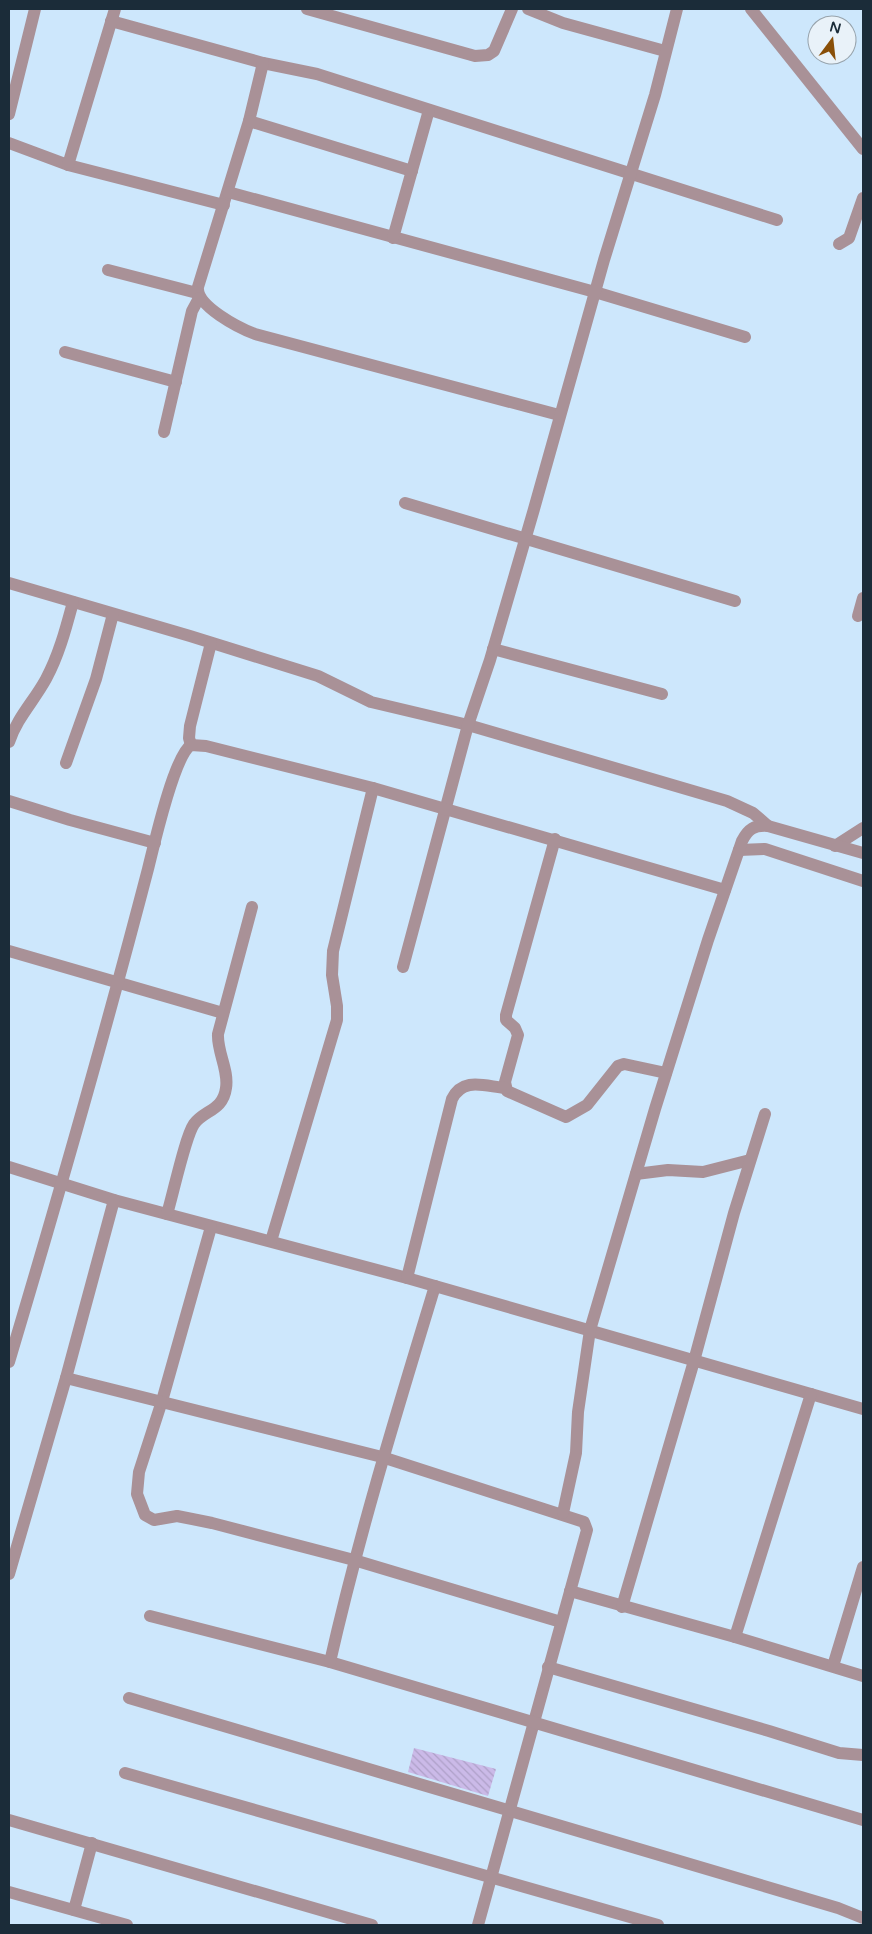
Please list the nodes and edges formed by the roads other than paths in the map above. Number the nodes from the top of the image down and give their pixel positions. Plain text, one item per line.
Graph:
1 (35, 9) edge
2 (307, 9) edge
3 (512, 9) edge
4 (528, 9) edge
5 (677, 9) edge
6 (751, 9) edge
7 (113, 15) edge
8 (665, 52) junction
9 (263, 63) junction
10 (429, 110) junction
11 (9, 114) edge
12 (249, 121) junction
13 (9, 143) edge
14 (863, 149) edge
15 (68, 165) junction
16 (412, 171) junction
17 (630, 172) junction
18 (228, 192) junction
19 (863, 198) edge
20 (224, 205) junction
21 (778, 220) dead end
22 (393, 238) junction
23 (839, 244) dead end
24 (108, 270) dead end
25 (595, 292) junction
26 (198, 296) junction
27 (745, 337) dead end
28 (65, 352) dead end
29 (176, 382) junction
30 (559, 415) junction
31 (164, 432) dead end
32 (405, 502) dead end
33 (526, 538) junction
34 (9, 584) edge
35 (863, 598) edge
36 (735, 601) dead end
37 (73, 602) junction
38 (113, 614) junction
39 (858, 616) dead end
40 (211, 642) junction
41 (493, 649) junction
42 (662, 694) dead end
43 (468, 724) junction
44 (9, 742) edge
45 (191, 745) junction
46 (66, 763) dead end
47 (373, 788) junction
48 (9, 801) edge
49 (446, 809) junction
50 (768, 826) junction
51 (863, 828) edge
52 (555, 840) junction
53 (155, 843) junction
54 (834, 846) junction
55 (739, 850) junction
56 (863, 853) edge
57 (863, 881) edge
58 (725, 890) junction
59 (252, 907) dead end
60 (9, 951) edge
61 (403, 967) dead end
62 (118, 982) junction
63 (223, 1013) junction
64 (666, 1073) junction
65 (505, 1088) junction
66 (765, 1114) dead end
67 (750, 1160) junction
68 (9, 1167) edge
69 (636, 1174) junction
70 (62, 1185) junction
71 (114, 1200) junction
72 (167, 1214) junction
73 (211, 1227) junction
74 (271, 1241) junction
75 (406, 1278) junction
76 (435, 1286) junction
77 (590, 1330) junction
78 (694, 1361) junction
79 (9, 1362) edge
80 (66, 1378) junction
81 (811, 1394) junction
82 (162, 1401) junction
83 (863, 1409) edge
84 (382, 1457) junction
85 (563, 1513) junction
86 (354, 1560) junction
87 (863, 1567) edge
88 (9, 1574) edge
89 (570, 1592) junction
90 (622, 1607) junction
91 (150, 1616) dead end
92 (561, 1622) junction
93 (735, 1637) junction
94 (330, 1662) junction
95 (833, 1666) junction
96 (548, 1667) junction
97 (863, 1676) edge
98 (129, 1698) dead end
99 (534, 1723) junction
100 (863, 1755) edge
101 (125, 1774) dead end
102 (508, 1811) junction
103 (9, 1820) edge
104 (863, 1820) edge
105 (92, 1844) junction
106 (492, 1878) junction
107 (9, 1892) edge
108 (74, 1910) junction
109 (863, 1918) edge
110 (127, 1925) edge
111 (372, 1925) edge
112 (478, 1925) edge
113 (658, 1925) edge

1 - 11 street
2 - 3 street
4 - 8 street
5 - 8 street
6 - 14 street
7 - 9 street
7 - 15 street
8 - 17 street
9 - 10 street
9 - 12 street
10 - 16 street
10 - 17 street
12 - 16 street
12 - 18 street
13 - 15 street
15 - 20 street
16 - 22 street
17 - 21 street
17 - 25 street
18 - 20 street
18 - 22 street
19 - 23 street
20 - 26 street
22 - 25 street
24 - 26 street
25 - 27 street
25 - 30 street
26 - 29 street
26 - 30 street
28 - 29 street
29 - 31 street
30 - 33 street
32 - 33 street
33 - 36 street
33 - 41 street
34 - 37 street
35 - 39 street
37 - 38 street
37 - 44 street
38 - 40 street
38 - 46 street
40 - 43 street
40 - 45 street
41 - 42 street
41 - 43 street
43 - 49 street
43 - 50 street
45 - 47 street
45 - 53 street
47 - 49 street
47 - 74 street
48 - 53 street
49 - 52 street
49 - 61 street
50 - 54 street
50 - 55 street
51 - 54 street
52 - 58 street
52 - 65 street
53 - 62 street
54 - 56 street
55 - 57 street
55 - 58 street
58 - 64 street
59 - 63 street
60 - 62 street
62 - 63 street
62 - 70 street
63 - 72 street
64 - 65 street
64 - 69 street
65 - 75 street
66 - 67 street
67 - 69 street
67 - 78 street
68 - 70 street
69 - 77 street
70 - 71 street
70 - 79 street
71 - 72 street
71 - 80 street
72 - 73 street
73 - 74 street
73 - 82 street
74 - 75 street
75 - 76 street
76 - 77 street
76 - 84 street
77 - 78 street
77 - 85 street
78 - 81 street
78 - 90 street
80 - 82 street
80 - 88 street
81 - 83 street
81 - 93 street
82 - 84 street
82 - 86 street
84 - 85 street
84 - 86 street
85 - 89 street
86 - 92 street
86 - 94 street
87 - 95 street
89 - 90 street
89 - 92 street
90 - 93 street
91 - 94 street
92 - 96 street
93 - 95 street
94 - 99 street
95 - 97 street
96 - 99 street
96 - 100 street
98 - 102 street
99 - 102 street
99 - 104 street
101 - 106 street
102 - 106 street
102 - 109 street
103 - 105 street
105 - 108 street
105 - 111 street
106 - 112 street
106 - 113 street
107 - 108 street
108 - 110 street

